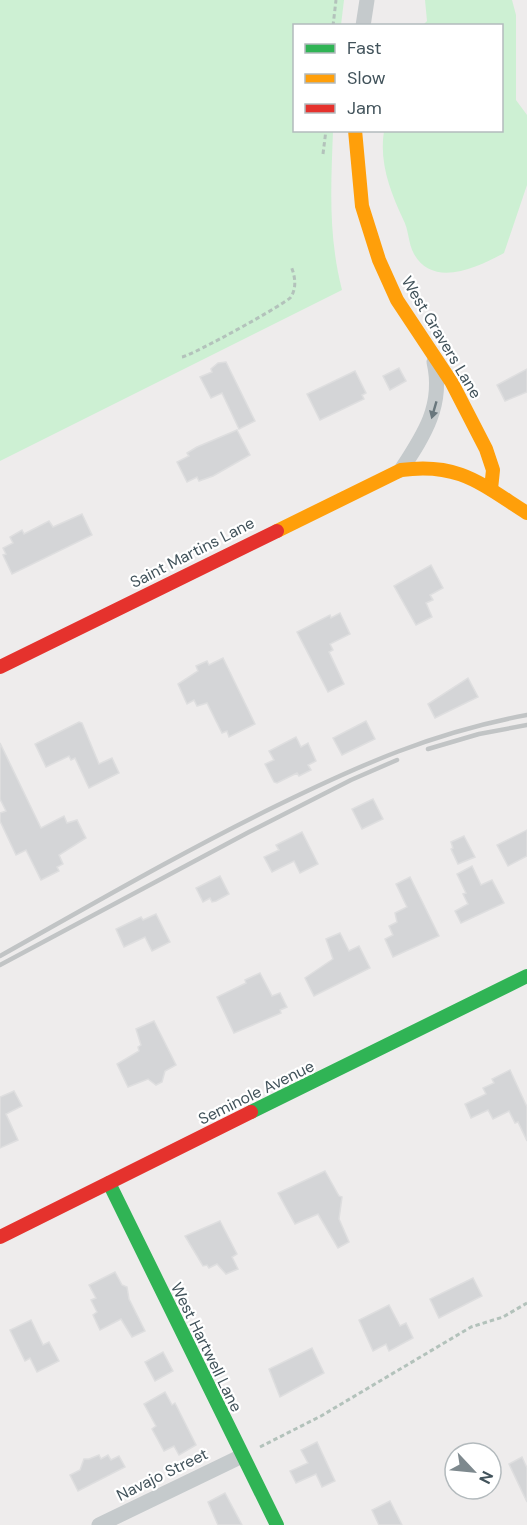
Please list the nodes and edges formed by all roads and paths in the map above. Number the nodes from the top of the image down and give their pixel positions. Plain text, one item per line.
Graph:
1 (336, 0) edge
2 (367, 0) edge
3 (333, 24) edge
4 (363, 24) edge
5 (326, 132) edge
6 (355, 132) edge
7 (322, 154) dead end
8 (291, 266) dead end
9 (431, 353) junction
10 (182, 357) dead end
11 (401, 470) junction
12 (491, 489) junction
13 (527, 513) edge
14 (0, 667) edge
15 (527, 976) edge
16 (109, 1183) junction
17 (0, 1237) edge
18 (527, 1303) edge
19 (242, 1456) junction
20 (99, 1525) edge
21 (277, 1525) edge

1 - 3 path
2 - 4 street
5 - 7 path
6 - 9 street, West Gravers Lane
8 - 10 path
9 -> 11 street
9 - 12 street, West Gravers Lane
11 - 12 street, Saint Martins Lane
11 - 14 street, Saint Martins Lane
12 - 13 street, Saint Martins Lane
15 - 16 street, Seminole Avenue
16 - 17 street, Seminole Avenue
16 - 19 street, West Hartwell Lane
18 - 19 path
19 - 20 street, Navajo Street
19 - 21 street, West Hartwell Lane

